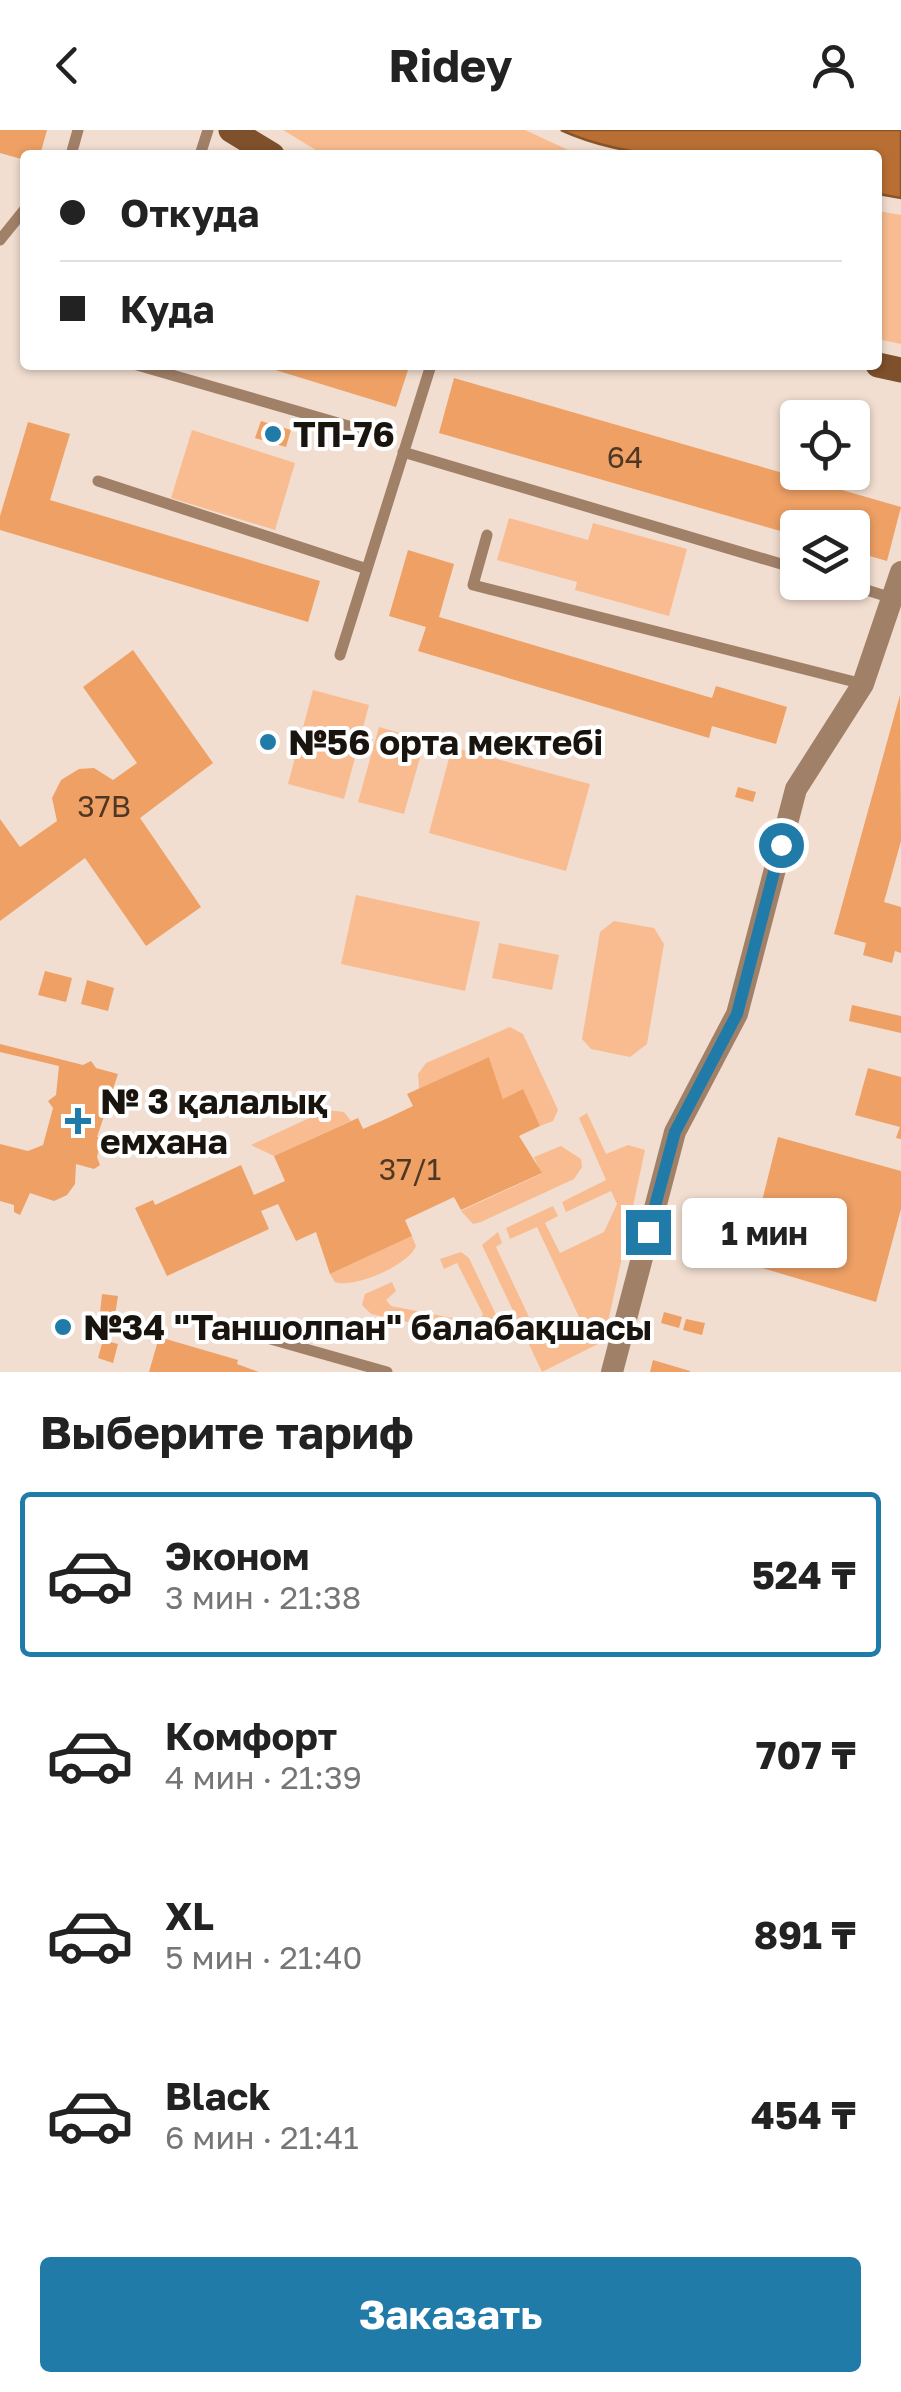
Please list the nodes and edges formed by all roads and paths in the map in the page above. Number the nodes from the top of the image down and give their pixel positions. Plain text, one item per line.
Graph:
1 (231, 130) edge
2 (264, 150) edge
3 (20, 215) edge
4 (0, 240) edge
5 (155, 370) edge
6 (429, 370) edge
7 (390, 438) dead end
8 (404, 452) junction
9 (98, 481) dead end
10 (488, 536) dead end
11 (780, 564) edge
12 (367, 569) junction
13 (870, 584) edge
14 (898, 586) edge
15 (340, 655) dead end
16 (863, 684) junction
17 (228, 1327) dead end
18 (387, 1372) edge
19 (612, 1372) edge

1 - 2 street
3 - 4 lane
5 - 7 lane
6 - 8 lane
8 - 11 lane
8 - 12 lane
9 - 12 lane
10 - 16 lane
12 - 15 lane
13 - 14 lane
14 - 16 street
16 - 19 street
17 - 18 lane

